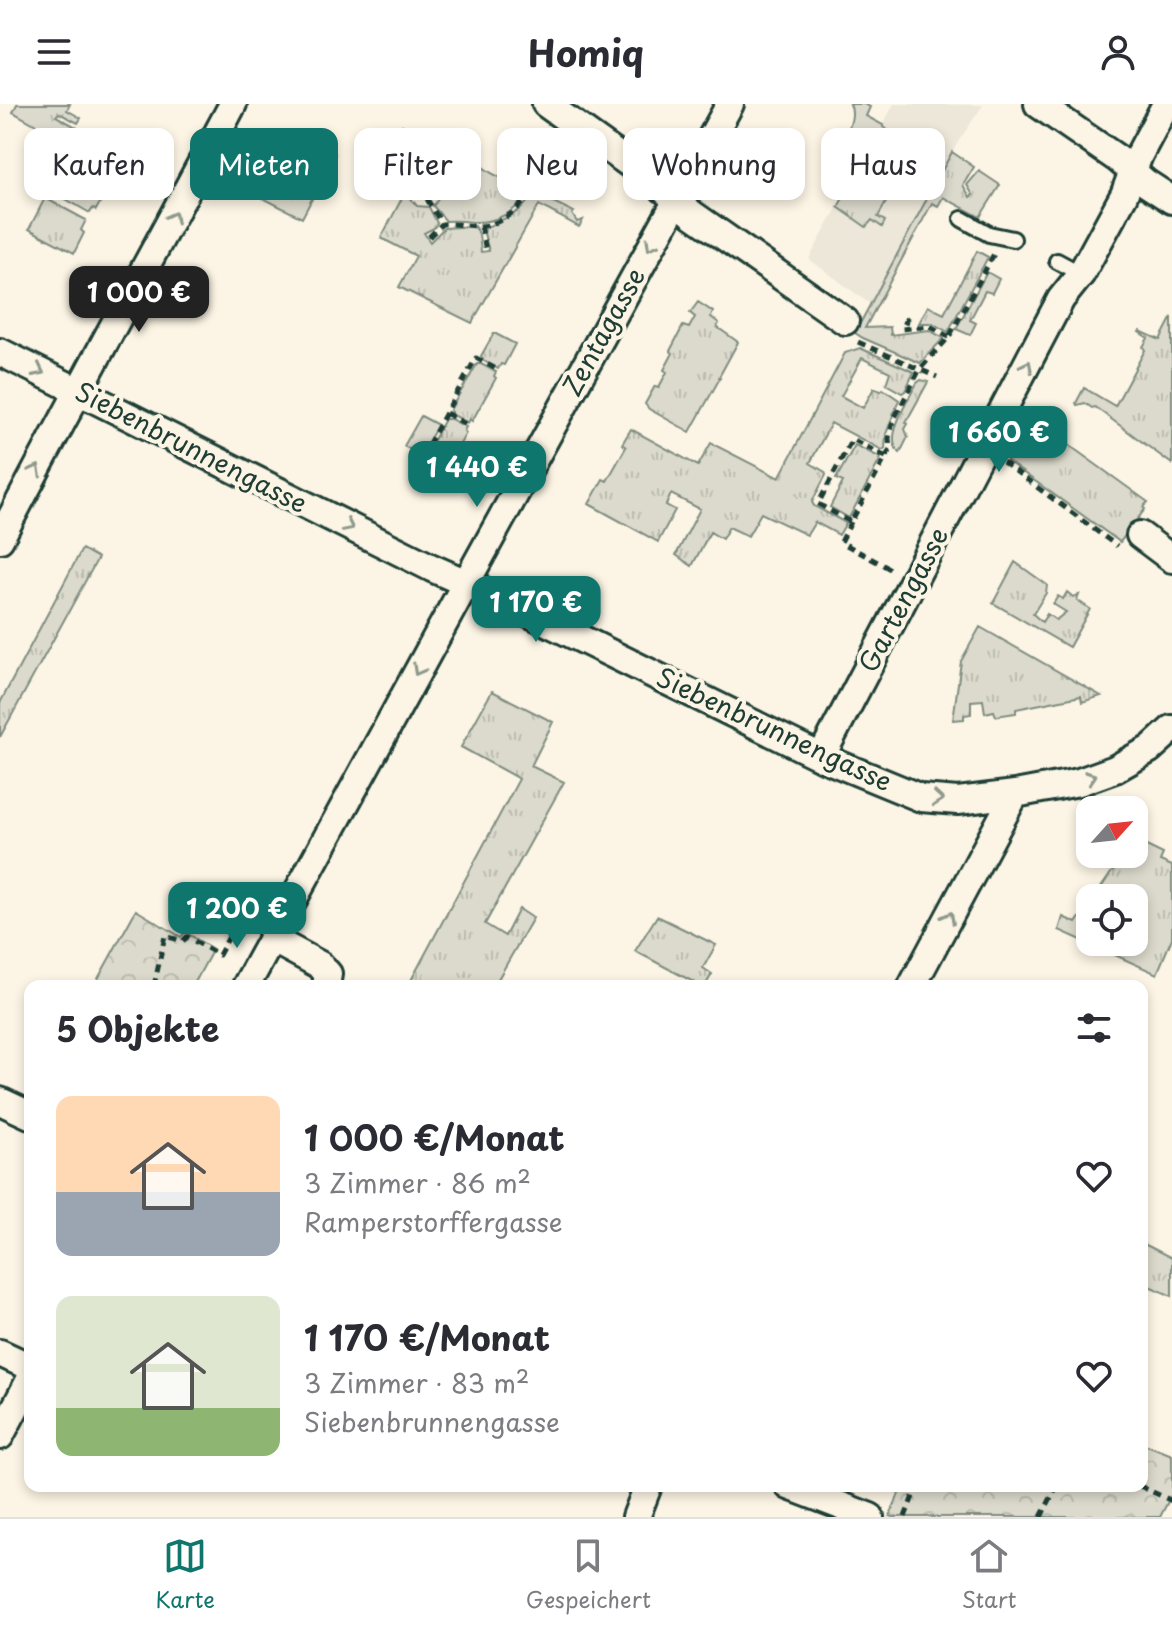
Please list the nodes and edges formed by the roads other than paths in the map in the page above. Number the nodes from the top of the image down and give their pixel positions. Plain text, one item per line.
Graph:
1 (233, 104) edge
2 (546, 104) edge
3 (730, 104) edge
4 (1038, 104) edge
5 (1166, 104) edge
6 (717, 128) edge
7 (623, 159) edge
8 (1133, 173) junction
9 (677, 200) joint
10 (1172, 200) edge
11 (962, 219) dead end
12 (1013, 239) road end
13 (1057, 261) dead end
14 (1081, 274) junction
15 (847, 330) road end
16 (0, 352) edge
17 (78, 392) junction
18 (0, 539) edge
19 (1130, 542) road end
20 (1172, 559) edge
21 (466, 582) junction
22 (1172, 729) edge
23 (821, 757) junction
24 (1015, 794) junction
25 (272, 939) junction
26 (249, 980) edge
27 (327, 980) edge
28 (915, 980) edge
29 (0, 1101) edge
30 (24, 1112) edge
31 (0, 1353) edge
32 (24, 1364) edge
33 (24, 1391) edge
34 (0, 1436) edge
35 (646, 1492) edge
36 (805, 1492) edge
37 (636, 1517) edge
38 (870, 1517) edge

17 -> 1 street
2 - 7 street
3 - 6 street, Zentagasse
4 - 8 street
5 - 8 street, Gartengasse
8 - 10 street
8 - 14 street, Gartengasse
9 - 15 street
9 -> 21 street, Zentagasse
11 - 12 lane
13 - 14 lane
23 -> 14 street, Gartengasse
16 -> 17 street, Siebenbrunnengasse
18 -> 17 street
17 -> 21 street, Siebenbrunnengasse
19 - 20 street
21 - 23 street, Siebenbrunnengasse
21 -> 25 street, Zentagasse
24 -> 22 street, Siebenbrunnengasse
23 -> 24 street, Siebenbrunnengasse
28 -> 24 street
25 - 26 street, Zentagasse
25 - 27 street
29 - 30 street
31 - 32 street
33 - 34 street
35 - 37 street
36 - 38 street

